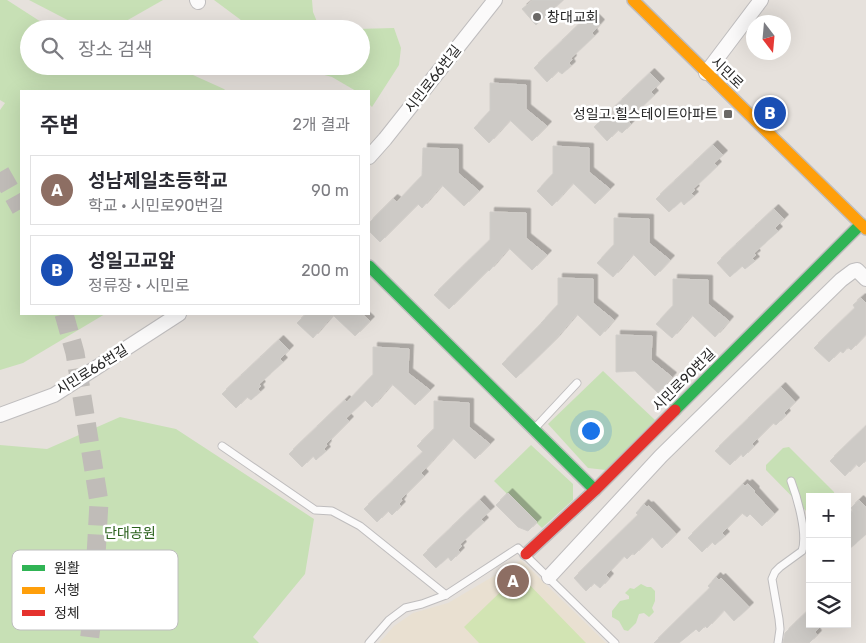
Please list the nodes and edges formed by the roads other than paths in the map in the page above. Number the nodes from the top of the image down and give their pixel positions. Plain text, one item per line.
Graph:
1 (495, 0) edge
2 (633, 0) edge
3 (761, 0) edge
4 (706, 73) junction
5 (370, 156) edge
6 (864, 226) edge
7 (370, 267) edge
8 (866, 279) edge
9 (176, 315) edge
10 (577, 383) dead end
11 (0, 415) edge
12 (534, 430) junction
13 (222, 446) dead end
14 (791, 481) dead end
15 (595, 490) junction
16 (526, 554) junction
17 (549, 577) junction
18 (446, 595) junction
19 (369, 643) edge
20 (615, 643) edge
21 (778, 643) edge

1 - 5 street, 시민로66번길
2 - 4 street, 시민로
3 - 4 street
4 - 6 street, 시민로
6 - 15 street, 시민로90번길
7 - 12 street
8 - 17 street
9 - 11 street, 시민로66번길
10 - 12 lane
12 - 15 street
13 - 18 lane
14 - 21 lane
15 - 16 street, 시민로90번길
16 - 17 lane
16 - 18 lane
17 - 20 lane
18 - 19 lane

